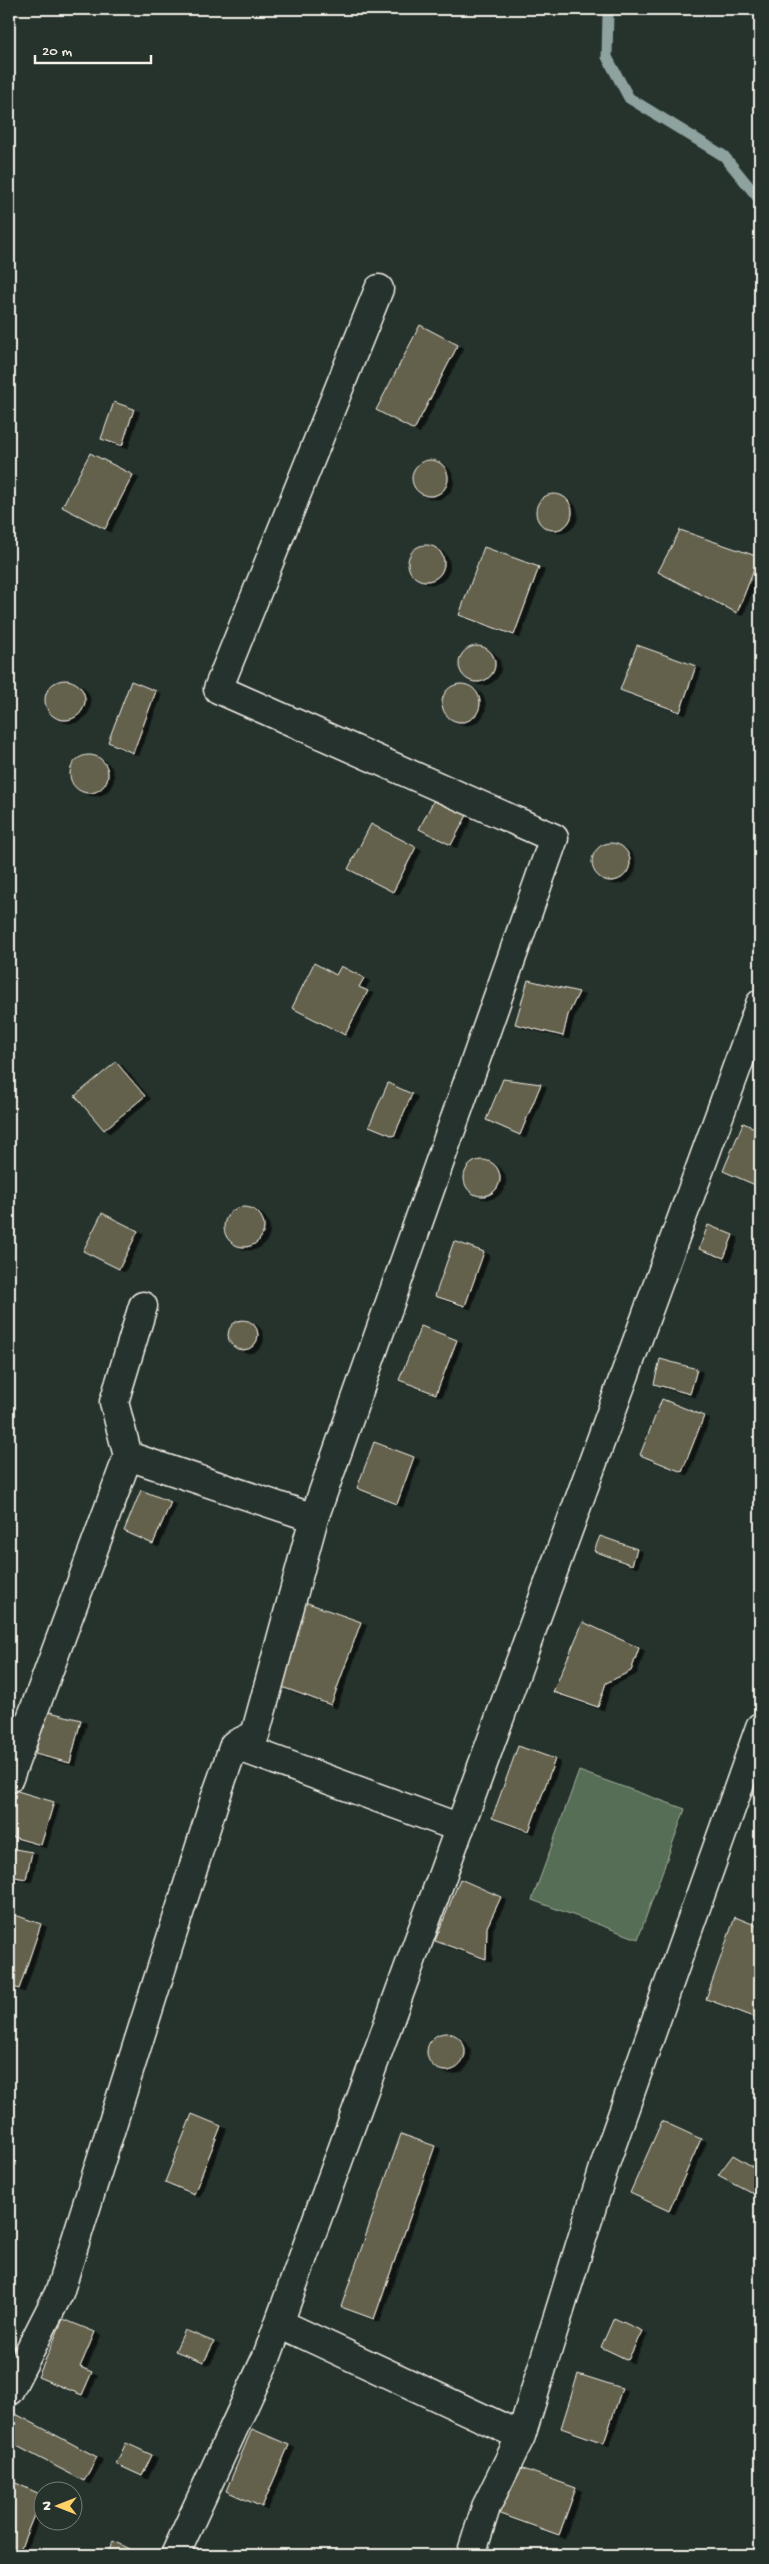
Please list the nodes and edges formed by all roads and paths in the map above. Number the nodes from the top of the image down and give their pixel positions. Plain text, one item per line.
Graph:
1 (379, 289) dead end
2 (760, 1004) edge
3 (143, 1306) dead end
4 (128, 1456) junction
5 (314, 1518) junction
6 (760, 1727) edge
7 (234, 1745) junction
8 (9, 1778) edge
9 (460, 1828) junction
10 (279, 2323) junction
11 (9, 2390) edge
12 (520, 2436) junction
13 (174, 2555) edge
14 (471, 2555) edge

1 - 5 street
2 - 9 street
3 - 4 street
4 - 5 street
4 - 8 street
5 - 7 street
6 - 12 street
7 - 9 street
7 - 11 street
9 - 10 street
10 - 12 street
10 - 13 street
12 - 14 street

